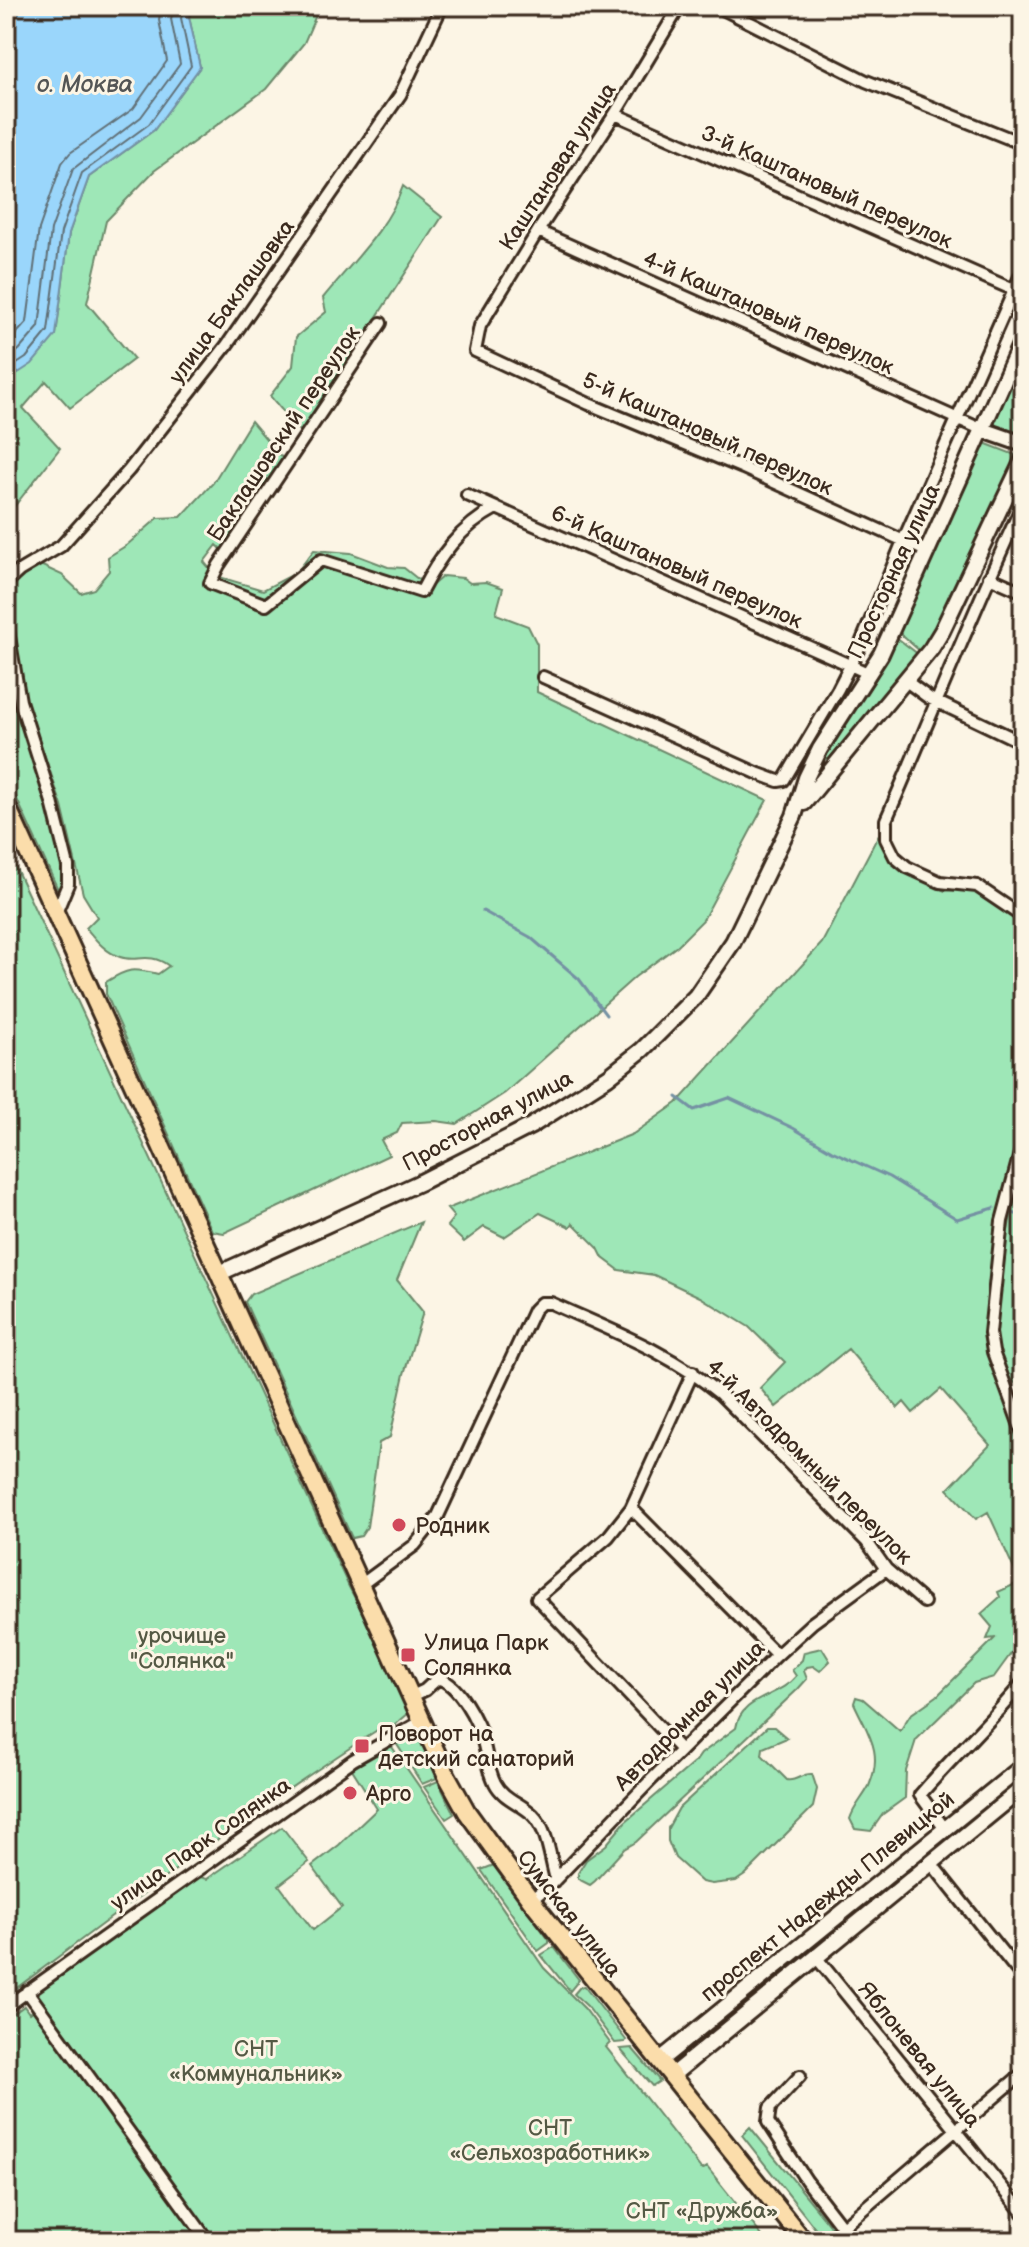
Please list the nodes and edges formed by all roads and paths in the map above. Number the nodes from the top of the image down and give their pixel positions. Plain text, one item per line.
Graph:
1 (442, 6) edge
2 (680, 6) edge
3 (717, 6) edge
4 (615, 114) junction
5 (1023, 144) edge
6 (538, 231) junction
7 (1023, 270) edge
8 (1018, 292) edge
9 (381, 323) dead end
10 (1023, 338) edge
11 (475, 351) joint
12 (957, 418) junction
13 (983, 430) junction
14 (1023, 444) edge
15 (1023, 460) edge
16 (467, 495) dead end
17 (1023, 504) edge
18 (496, 508) junction
19 (903, 541) junction
20 (926, 551) junction
21 (989, 577) junction
22 (7, 582) edge
23 (6, 588) edge
24 (1023, 592) edge
25 (6, 619) edge
26 (851, 665) junction
27 (870, 674) junction
28 (543, 677) dead end
29 (906, 681) junction
30 (938, 703) junction
31 (1023, 743) edge
32 (815, 761) junction
33 (830, 769) junction
34 (6, 804) edge
35 (794, 816) junction
36 (11, 826) edge
37 (56, 913) junction
38 (1023, 917) edge
39 (1023, 1142) edge
40 (220, 1273) junction
41 (693, 1372) junction
42 (1023, 1434) edge
43 (631, 1508) junction
44 (886, 1569) junction
45 (360, 1580) junction
46 (924, 1602) dead end
47 (777, 1655) junction
48 (1023, 1682) edge
49 (412, 1696) junction
50 (422, 1721) junction
51 (681, 1750) junction
52 (1023, 1766) edge
53 (1023, 1788) edge
54 (945, 1829) junction
55 (931, 1863) junction
56 (556, 1879) junction
57 (531, 1900) junction
58 (816, 1957) junction
59 (1023, 1978) edge
60 (27, 1991) junction
61 (6, 2007) edge
62 (659, 2061) junction
63 (1023, 2073) edge
64 (671, 2076) junction
65 (800, 2076) dead end
66 (956, 2130) junction
67 (1023, 2213) edge
68 (842, 2227) junction
69 (208, 2241) edge
70 (804, 2241) edge
71 (826, 2241) edge
72 (853, 2241) edge

1 - 22 street, улица Баклашовка
2 - 4 street, Каштановая улица
3 - 5 street
4 - 6 street, Каштановая улица
4 - 8 street, 3-й Каштановый переулок
6 - 11 street, Каштановая улица
6 - 12 street, 4-й Каштановый переулок
7 - 8 street
8 - 12 street
9 - 18 street, Баклашовский переулок
10 - 13 main road, Просторная улица
11 - 19 street, 5-й Каштановый переулок
12 - 13 street, 4-й Каштановый переулок
12 - 19 street
13 - 14 main road
13 - 20 main road, Просторная улица
15 - 29 main road, Просторная улица
16 - 18 street, 6-й Каштановый переулок
17 - 21 street
18 - 26 street, 6-й Каштановый переулок
19 - 20 street, 5-й Каштановый переулок
19 - 26 street
20 - 27 main road, Просторная улица
21 - 24 street
21 - 30 street
22 - 23 street
25 - 37 street
26 - 27 street, 6-й Каштановый переулок
26 - 28 street
27 - 32 main road, Просторная улица
29 - 30 street
29 - 33 main road, Просторная улица
30 - 31 street
30 - 38 street
32 - 33 main road
32 - 35 main road, Просторная улица
33 - 35 main road, Просторная улица
34 - 36 main road, Сумская улица
35 - 40 main road, Просторная улица
36 - 37 main road, Сумская улица
37 - 40 main road, Сумская улица
39 - 42 street
40 - 45 main road, Сумская улица
41 - 43 street
41 - 44 street, 4-й Автодромный переулок
41 - 45 street, 4-й Автодромный переулок
43 - 47 street
43 - 51 street
44 - 46 street, 4-й Автодромный переулок
44 - 47 street, Автодромная улица
45 - 49 main road, Сумская улица
47 - 51 street, Автодромная улица
48 - 54 street
49 - 50 main road, Сумская улица
49 - 56 street
50 - 57 main road, Сумская улица
50 - 60 street, улица Парк Солянка
51 - 56 street, Автодромная улица
52 - 54 main road, проспект Надежды Плевицкой
53 - 55 main road, проспект Надежды Плевицкой
54 - 62 main road, проспект Надежды Плевицкой
55 - 58 main road, проспект Надежды Плевицкой
55 - 59 street
56 - 57 street, Автодромная улица
57 - 62 main road, Сумская улица
58 - 64 main road, проспект Надежды Плевицкой
58 - 66 street, Яблоневая улица
60 - 61 street, улица Парк Солянка
60 - 69 street
62 - 64 main road, Сумская улица
63 - 66 street
64 - 70 main road, Сумская улица
65 - 68 street
66 - 67 street, Яблоневая улица
66 - 68 street
68 - 71 street
68 - 72 street

